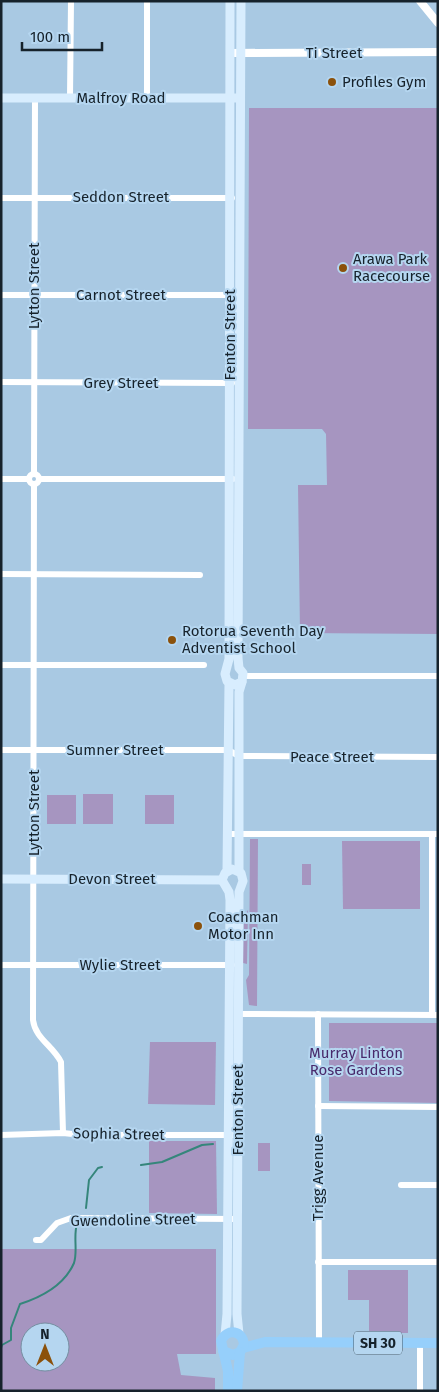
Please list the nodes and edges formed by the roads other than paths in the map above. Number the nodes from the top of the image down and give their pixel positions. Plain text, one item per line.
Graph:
1 (71, 1) edge
2 (147, 1) edge
3 (230, 1) edge
4 (241, 1) edge
5 (420, 1) edge
6 (438, 22) edge
7 (438, 52) edge
8 (230, 53) junction
9 (241, 53) junction
10 (35, 97) junction
11 (1, 98) edge
12 (70, 98) junction
13 (147, 98) junction
14 (230, 98) junction
15 (241, 98) junction
16 (1, 198) edge
17 (34, 198) junction
18 (230, 198) junction
19 (240, 198) junction
20 (1, 295) edge
21 (34, 295) junction
22 (230, 295) junction
23 (240, 296) junction
24 (1, 382) edge
25 (33, 382) junction
26 (230, 383) junction
27 (240, 383) junction
28 (1, 478) edge
29 (229, 478) junction
30 (34, 479) junction
31 (240, 479) junction
32 (1, 574) edge
33 (34, 574) junction
34 (200, 575) dead end
35 (229, 575) junction
36 (240, 575) junction
37 (1, 665) edge
38 (34, 665) junction
39 (204, 665) dead end
40 (228, 668) junction
41 (242, 675) junction
42 (438, 676) edge
43 (229, 683) junction
44 (1, 750) edge
45 (34, 750) junction
46 (228, 750) junction
47 (239, 756) junction
48 (438, 757) edge
49 (228, 834) junction
50 (238, 834) junction
51 (435, 834) edge
52 (227, 871) junction
53 (239, 871) junction
54 (1, 879) edge
55 (33, 879) junction
56 (224, 884) junction
57 (241, 886) junction
58 (1, 965) edge
59 (33, 965) junction
60 (229, 965) junction
61 (239, 965) junction
62 (228, 1014) junction
63 (239, 1014) junction
64 (318, 1014) junction
65 (435, 1015) edge
66 (318, 1106) junction
67 (438, 1106) edge
68 (63, 1133) junction
69 (1, 1135) edge
70 (233, 1135) junction
71 (401, 1185) dead end
72 (438, 1185) edge
73 (228, 1219) junction
74 (238, 1219) junction
75 (36, 1240) dead end
76 (318, 1262) junction
77 (438, 1262) edge
78 (225, 1335) junction
79 (240, 1335) junction
80 (265, 1342) junction
81 (319, 1342) junction
82 (438, 1343) edge
83 (420, 1344) junction
84 (242, 1350) junction
85 (224, 1351) junction
86 (228, 1391) edge
87 (237, 1391) edge
88 (420, 1391) edge

1 - 12 street
2 - 13 street
3 - 8 main road, Fenton Street
4 - 9 main road, Fenton Street
5 - 6 street
7 - 9 street, Ti Street
8 - 9 street, Ti Street
8 - 14 main road, Fenton Street
9 - 15 main road, Fenton Street
10 - 11 main road, Malfroy Road
10 - 12 main road, Malfroy Road
10 - 17 street, Lytton Street
12 - 13 main road, Malfroy Road
13 - 14 main road, Malfroy Road
14 - 15 main road, Malfroy Road
14 - 18 main road, Fenton Street
15 - 19 main road, Fenton Street
16 - 17 street, Seddon Street
17 - 18 street, Seddon Street
17 - 21 street, Lytton Street
18 - 19 street, Seddon Street
18 - 22 main road, Fenton Street
19 - 23 main road, Fenton Street
20 - 21 street, Carnot Street
21 - 22 street, Carnot Street
21 - 25 street, Lytton Street
22 - 23 street, Carnot Street
22 - 26 main road, Fenton Street
23 - 27 main road, Fenton Street
24 - 25 street, Grey Street
25 - 26 street, Grey Street
25 - 30 street, Lytton Street
26 - 27 street, Grey Street
26 - 29 main road, Fenton Street
27 - 31 main road, Fenton Street
28 - 30 street
29 - 30 street
29 - 31 street
29 - 35 main road, Fenton Street
30 - 33 street, Lytton Street
31 - 36 main road, Fenton Street
32 - 33 street
33 - 34 street
33 - 38 street, Lytton Street
35 - 36 main road
35 - 40 main road, Fenton Street
36 - 41 main road, Fenton Street
37 - 38 street
38 - 39 street
38 - 45 street, Lytton Street
40 - 41 main road
40 - 43 main road, Fenton Street
41 - 42 street
41 - 43 main road
41 - 47 main road, Fenton Street
43 - 46 main road
44 - 45 street, Sumner Street
45 - 46 street, Sumner Street
45 - 55 street, Lytton Street
46 - 47 street, Peace Street
46 - 49 main road
47 - 48 street, Peace Street
47 - 50 main road, Fenton Street
49 - 50 street
49 - 52 main road
50 - 51 street
50 - 53 main road, Fenton Street
51 - 65 street
52 - 53 main road
52 - 56 main road
53 - 57 main road
54 - 55 main road, Devon Street
55 - 56 main road, Devon Street
55 - 59 street, Lytton Street
56 - 57 main road
56 - 60 main road, Fenton Street
57 - 61 main road, Fenton Street
58 - 59 street, Wylie Street
59 - 60 street, Wylie Street
59 - 68 street, Lytton Street
60 - 61 street, Wylie Street
60 - 62 main road, Fenton Street
61 - 63 main road, Fenton Street
62 - 63 street
62 - 70 main road, Fenton Street
63 - 64 street
63 - 70 main road, Fenton Street
64 - 65 street
64 - 66 street, Trigg Avenue
66 - 67 street
66 - 76 street, Trigg Avenue
68 - 69 street, Sophia Street
68 - 70 street, Sophia Street
70 - 73 main road, Fenton Street
70 - 74 main road, Fenton Street
71 - 72 street
73 - 74 street, Gwendoline Street
73 - 75 street, Gwendoline Street
73 - 78 main road, Fenton Street
74 - 79 main road, Fenton Street
76 - 77 street
76 - 81 street, Trigg Avenue
78 - 79 highway, SH 30
78 - 85 highway
79 - 80 highway, SH 30
79 - 84 highway
80 - 81 highway, SH 30
80 - 84 highway, SH 30
81 - 83 highway, SH 30
82 - 83 highway, SH 30
83 - 88 street
84 - 85 highway, SH 30
84 - 87 highway
85 - 86 highway

